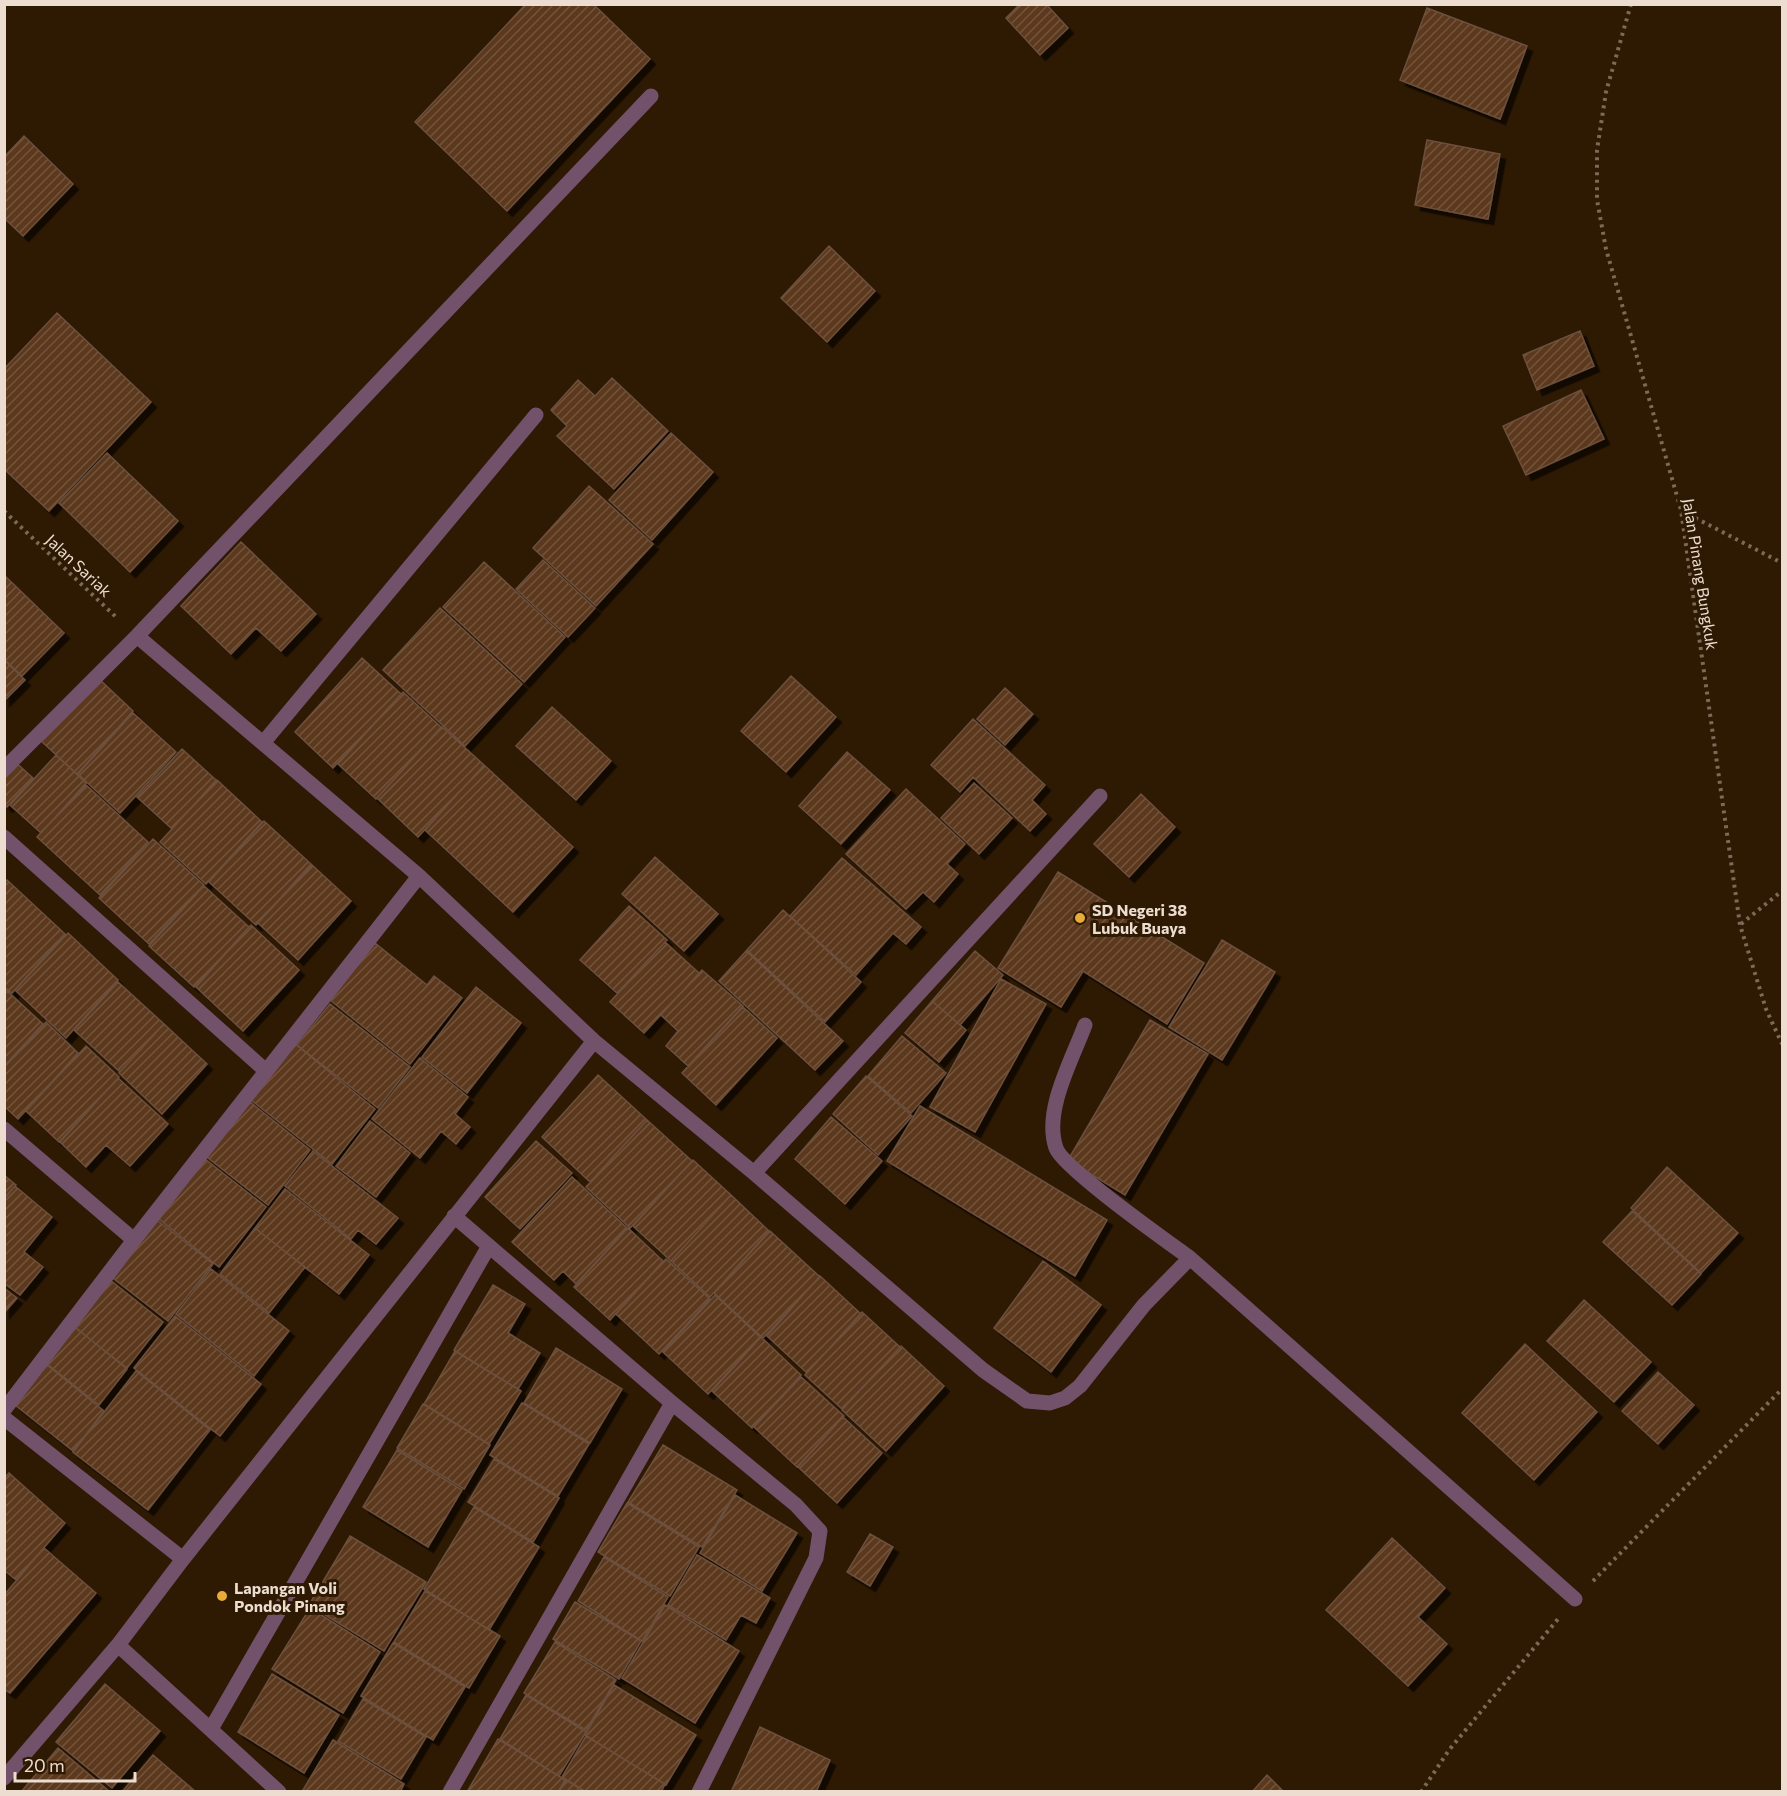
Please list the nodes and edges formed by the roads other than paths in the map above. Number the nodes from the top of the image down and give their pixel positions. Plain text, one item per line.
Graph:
1 (651, 96) dead end
2 (536, 415) dead end
3 (137, 636) junction
4 (263, 743) junction
5 (4, 769) edge
6 (1100, 796) dead end
7 (4, 837) edge
8 (418, 876) junction
9 (1085, 1025) dead end
10 (594, 1041) junction
11 (266, 1071) junction
12 (4, 1129) edge
13 (754, 1173) junction
14 (454, 1216) junction
15 (134, 1240) junction
16 (489, 1246) junction
17 (1190, 1258) junction
18 (672, 1403) junction
19 (4, 1410) edge
20 (4, 1418) edge
21 (183, 1559) junction
22 (1575, 1599) dead end
23 (118, 1645) junction
24 (211, 1729) junction
25 (4, 1778) edge
26 (279, 1791) edge
27 (450, 1791) edge
28 (699, 1791) edge

1 - 3 street
2 - 4 street
3 - 4 street
3 - 5 street
4 - 8 street
6 - 13 street
7 - 11 street
8 - 10 street
8 - 11 street
9 - 17 street
10 - 13 street
10 - 14 street
11 - 15 street
12 - 15 street
13 - 17 street
14 - 16 street
14 - 21 street
15 - 19 street
16 - 18 street
16 - 24 street
17 - 22 street
18 - 27 street
18 - 28 street
20 - 21 street
21 - 23 street
23 - 24 street
23 - 25 street
24 - 26 street

